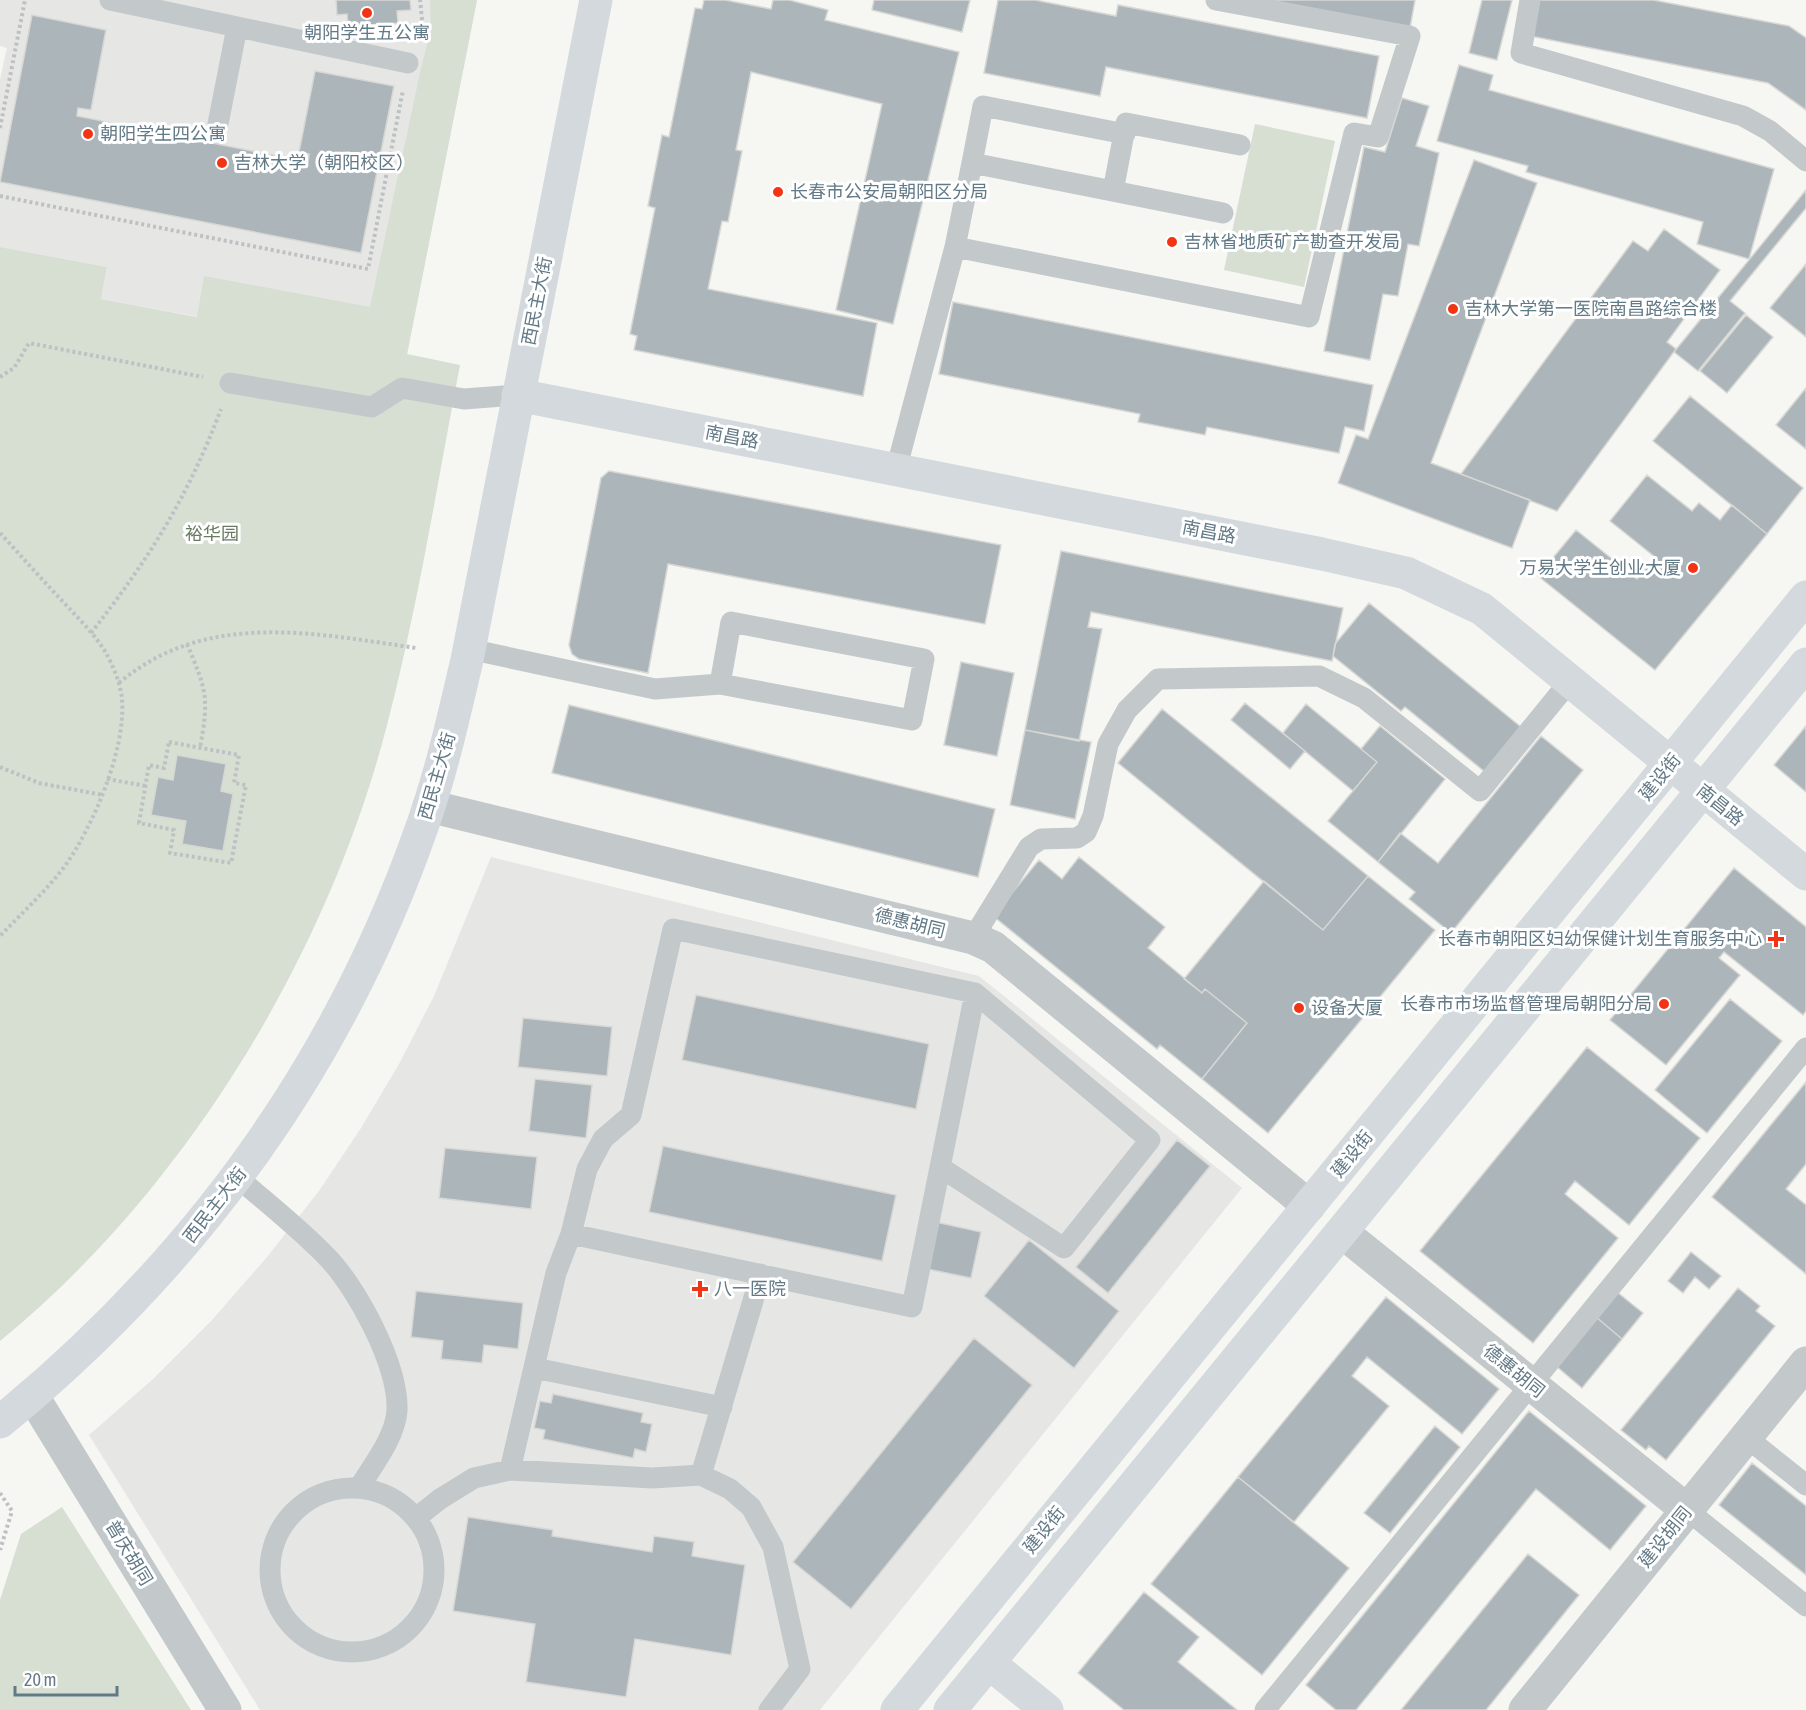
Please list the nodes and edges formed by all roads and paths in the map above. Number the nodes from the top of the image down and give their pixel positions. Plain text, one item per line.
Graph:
1 (25, 0) edge
2 (110, 0) edge
3 (420, 0) edge
4 (596, 0) edge
5 (1216, 0) edge
6 (1530, 0) edge
7 (237, 27) junction
8 (408, 63) junction
9 (218, 124) dead end
10 (0, 128) edge
11 (1125, 134) junction
12 (1240, 146) dead end
13 (1806, 161) edge
14 (972, 163) junction
15 (1113, 191) junction
16 (0, 196) edge
17 (1223, 213) dead end
18 (955, 247) junction
19 (0, 377) edge
20 (230, 383) junction
21 (518, 395) junction
22 (896, 470) junction
23 (0, 533) edge
24 (1806, 597) edge
25 (91, 633) junction
26 (188, 644) junction
27 (416, 648) dead end
28 (469, 649) junction
29 (1806, 664) edge
30 (1570, 681) junction
31 (119, 683) junction
32 (720, 684) junction
33 (200, 748) junction
34 (1670, 764) junction
35 (0, 767) edge
36 (107, 779) junction
37 (146, 786) junction
38 (1703, 791) junction
39 (103, 795) junction
40 (429, 806) junction
41 (1806, 874) edge
42 (0, 936) edge
43 (973, 938) junction
44 (975, 993) junction
45 (1806, 1048) edge
46 (940, 1167) junction
47 (237, 1177) junction
48 (1309, 1206) junction
49 (1342, 1232) junction
50 (571, 1234) junction
51 (761, 1274) junction
52 (1806, 1363) edge
53 (535, 1368) junction
54 (1531, 1384) junction
55 (32, 1395) junction
56 (722, 1407) junction
57 (0, 1422) edge
58 (1746, 1437) junction
59 (510, 1470) junction
60 (701, 1475) junction
61 (1806, 1485) edge
62 (359, 1488) junction
63 (0, 1493) edge
64 (1687, 1510) junction
65 (416, 1518) junction
66 (0, 1550) edge
67 (1806, 1606) edge
68 (989, 1663) junction
69 (225, 1710) edge
70 (769, 1710) edge
71 (897, 1710) edge
72 (950, 1710) edge
73 (1047, 1710) edge
74 (1265, 1710) edge
75 (1525, 1710) edge

1 - 10 path
2 - 7 lane
3 - 8 path
4 - 21 main road, 西民主大街
5 - 18 lane
6 - 13 lane
7 - 8 lane
7 - 9 lane
8 - 16 path
11 - 12 lane
11 - 14 lane
11 - 15 lane
14 - 15 lane
14 - 18 lane
15 - 17 lane
18 - 22 lane
19 - 20 path
20 - 21 lane
20 - 25 path
21 - 22 main road, 南昌路
21 - 28 main road, 西民主大街
22 - 30 main road, 南昌路
23 - 25 path
24 - 34 main road, 建设街
25 - 31 path
26 - 27 path
26 - 31 path
26 - 33 path
28 - 32 lane
28 - 40 main road, 西民主大街
29 - 38 main road
30 - 34 main road, 南昌路
30 - 43 lane
31 - 36 path
32 - 32 lane
33 - 37 path
33 - 37 path
34 - 38 main road, 南昌路
34 - 48 main road, 建设街
35 - 39 path
36 - 37 path
36 - 39 path
38 - 41 main road, 南昌路
38 - 49 main road
39 - 42 path
40 - 43 street, 德惠胡同
40 - 47 main road, 西民主大街
43 - 48 street, 德惠胡同
44 - 46 lane
44 - 46 lane
44 - 50 lane
45 - 54 lane
46 - 51 lane
47 - 55 main road, 西民主大街
47 - 62 lane
48 - 71 main road, 建设街
49 - 54 street, 德惠胡同
49 - 68 main road
50 - 51 lane
50 - 53 lane
51 - 56 lane
52 - 58 street, 建设胡同
53 - 56 lane
53 - 59 lane
54 - 64 street, 德惠胡同
54 - 74 lane
55 - 57 main road, 西民主大街
55 - 69 street, 普庆胡同
56 - 60 lane
58 - 61 lane
58 - 64 street, 建设胡同
59 - 60 lane
59 - 65 lane
60 - 70 lane
62 - 65 lane
62 - 65 lane
63 - 66 path
64 - 67 lane
64 - 75 street, 建设胡同
68 - 72 main road
68 - 73 main road

